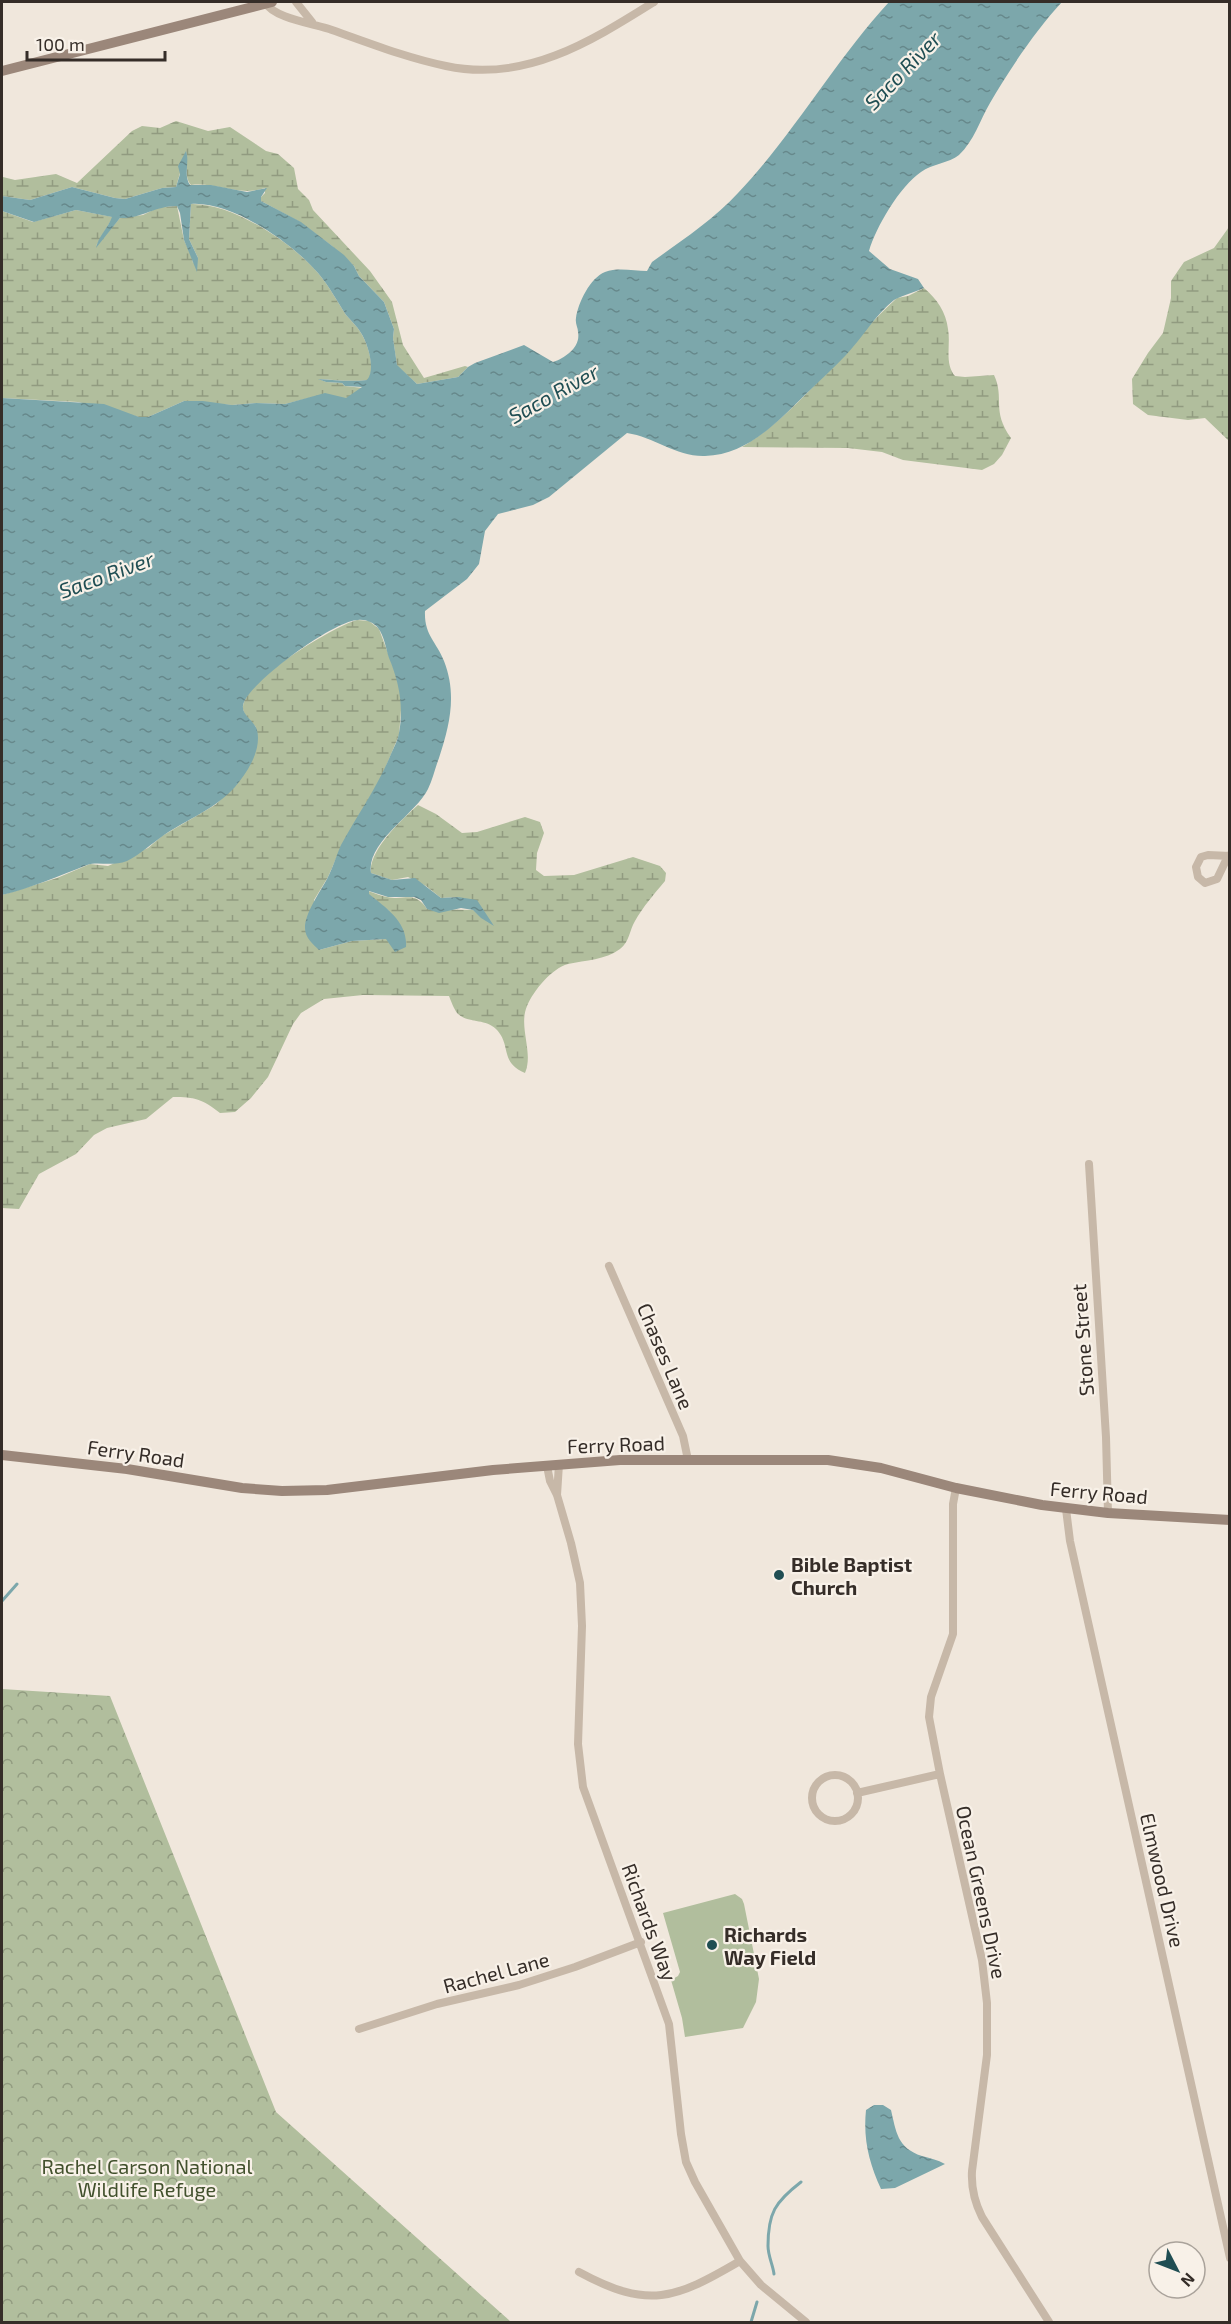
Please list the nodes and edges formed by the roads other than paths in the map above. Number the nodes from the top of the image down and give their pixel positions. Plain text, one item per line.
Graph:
1 (267, 2) edge
2 (297, 2) edge
3 (654, 2) edge
4 (313, 23) junction
5 (2, 71) edge
6 (1229, 856) edge
7 (1089, 1164) dead end
8 (609, 1266) dead end
9 (2, 1455) edge
10 (688, 1460) junction
11 (559, 1464) junction
12 (547, 1466) junction
13 (956, 1488) junction
14 (557, 1495) junction
15 (1066, 1509) junction
16 (1108, 1513) junction
17 (1230, 1520) edge
18 (940, 1774) junction
19 (857, 1793) junction
20 (641, 1942) junction
21 (358, 2029) dead end
22 (1230, 2258) edge
23 (740, 2260) junction
24 (579, 2272) dead end
25 (806, 2322) edge
26 (1049, 2322) edge

1 - 4 street
1 - 5 main road
2 - 4 street
3 - 4 street
6 - 6 street
7 - 16 street, Stone Street
8 - 10 street, Chases Lane
9 - 12 main road, Ferry Road
10 - 11 main road, Ferry Road
10 - 13 main road, Ferry Road
11 - 12 main road, Ferry Road
11 - 14 street, Richards Way
12 - 14 street, Richards Way
13 - 15 main road, Ferry Road
13 - 18 street, Ocean Greens Drive
14 - 20 street, Richards Way
15 - 16 main road, Ferry Road
15 - 22 street, Elmwood Drive
16 - 17 main road, Ferry Road
18 - 19 street
18 - 26 street, Ocean Greens Drive
19 - 19 street
20 - 21 street, Rachel Lane
20 - 23 street, Richards Way
23 - 24 street
23 - 25 street, Richards Way

